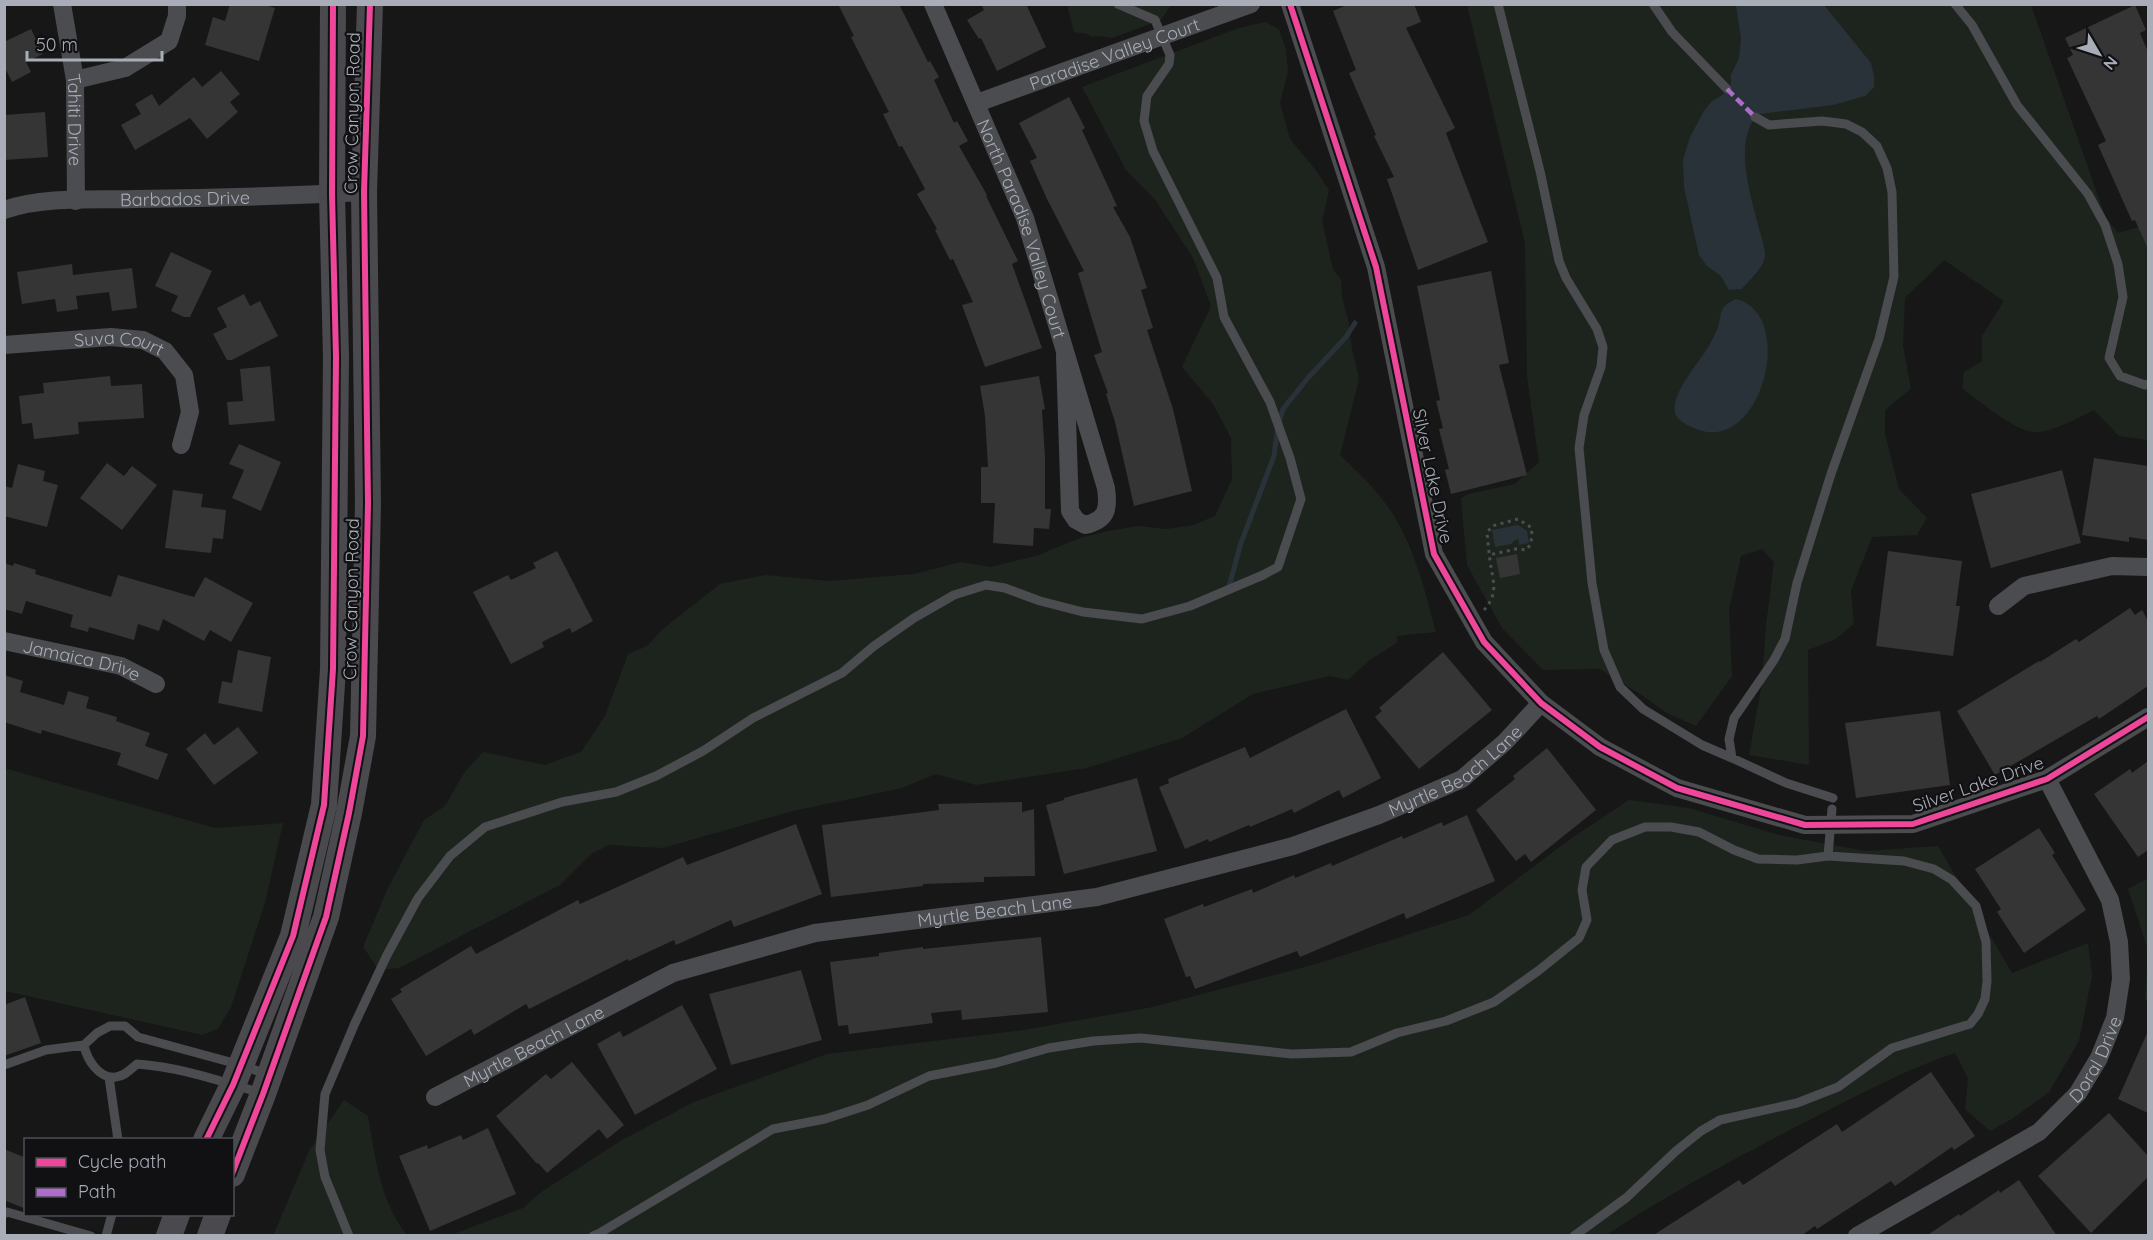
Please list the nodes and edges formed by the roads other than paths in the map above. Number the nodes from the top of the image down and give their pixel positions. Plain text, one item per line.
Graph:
1 (62, 4) edge
2 (177, 4) edge
3 (333, 4) edge
4 (370, 4) edge
5 (933, 4) edge
6 (1118, 4) edge
7 (1251, 4) edge
8 (1290, 4) edge
9 (1498, 4) edge
10 (1653, 4) edge
11 (1954, 4) edge
12 (1163, 36) junction
13 (75, 80) junction
14 (1727, 89) dead end
15 (977, 103) junction
16 (1755, 117) dead end
17 (364, 192) junction
18 (332, 194) junction
19 (76, 201) junction
20 (4, 210) edge
21 (4, 345) edge
22 (1065, 356) junction
23 (2148, 384) edge
24 (181, 445) dead end
25 (2148, 567) edge
26 (1998, 606) dead end
27 (4, 641) edge
28 (156, 684) dead end
29 (1540, 703) junction
30 (2148, 717) edge
31 (1732, 758) junction
32 (2046, 779) junction
33 (1833, 798) dead end
34 (1832, 817) junction
35 (1828, 856) junction
36 (84, 1045) junction
37 (4, 1065) edge
38 (237, 1075) junction
39 (109, 1077) junction
40 (266, 1084) junction
41 (435, 1097) dead end
42 (118, 1138) edge
43 (207, 1138) edge
44 (234, 1169) edge
45 (4, 1214) edge
46 (112, 1216) edge
47 (177, 1216) edge
48 (218, 1216) edge
49 (91, 1236) edge
50 (106, 1236) edge
51 (169, 1236) edge
52 (210, 1236) edge
53 (349, 1236) edge
54 (593, 1236) edge
55 (1574, 1236) edge
56 (1857, 1236) edge

1 - 13 street, Tahiti Drive
2 - 13 street
3 - 18 main road, Crow Canyon Road
4 - 17 main road, Crow Canyon Road
5 - 15 street, North Paradise Valley Court
6 - 12 lane
7 - 12 street, Paradise Valley Court
8 - 29 street, Silver Lake Drive
9 - 31 lane
10 - 14 lane
11 - 23 lane
12 - 15 street, Paradise Valley Court
12 - 53 lane
13 - 19 street, Tahiti Drive
15 - 22 street, North Paradise Valley Court
16 - 31 lane
17 - 18 street, Barbados Drive
17 - 40 main road, Crow Canyon Road
18 - 19 street, Barbados Drive
18 - 38 main road, Crow Canyon Road
19 - 20 street, Barbados Drive
21 - 24 street, Suva Court
22 - 22 street, North Paradise Valley Court
25 - 26 street
27 - 28 street, Jamaica Drive
29 - 34 street, Silver Lake Drive
29 - 41 street, Myrtle Beach Lane
30 - 32 street, Silver Lake Drive
31 - 33 lane
32 - 34 street, Silver Lake Drive
32 - 56 street, Doral Drive
34 - 35 lane
35 - 54 lane
35 - 55 lane
36 - 37 lane
36 - 38 lane
36 - 39 lane
38 - 39 lane
38 - 40 lane
38 - 40 lane
38 - 43 main road, Crow Canyon Road
39 - 42 lane
40 - 44 main road, Crow Canyon Road
45 - 49 lane
46 - 50 lane
47 - 51 main road
48 - 52 main road

